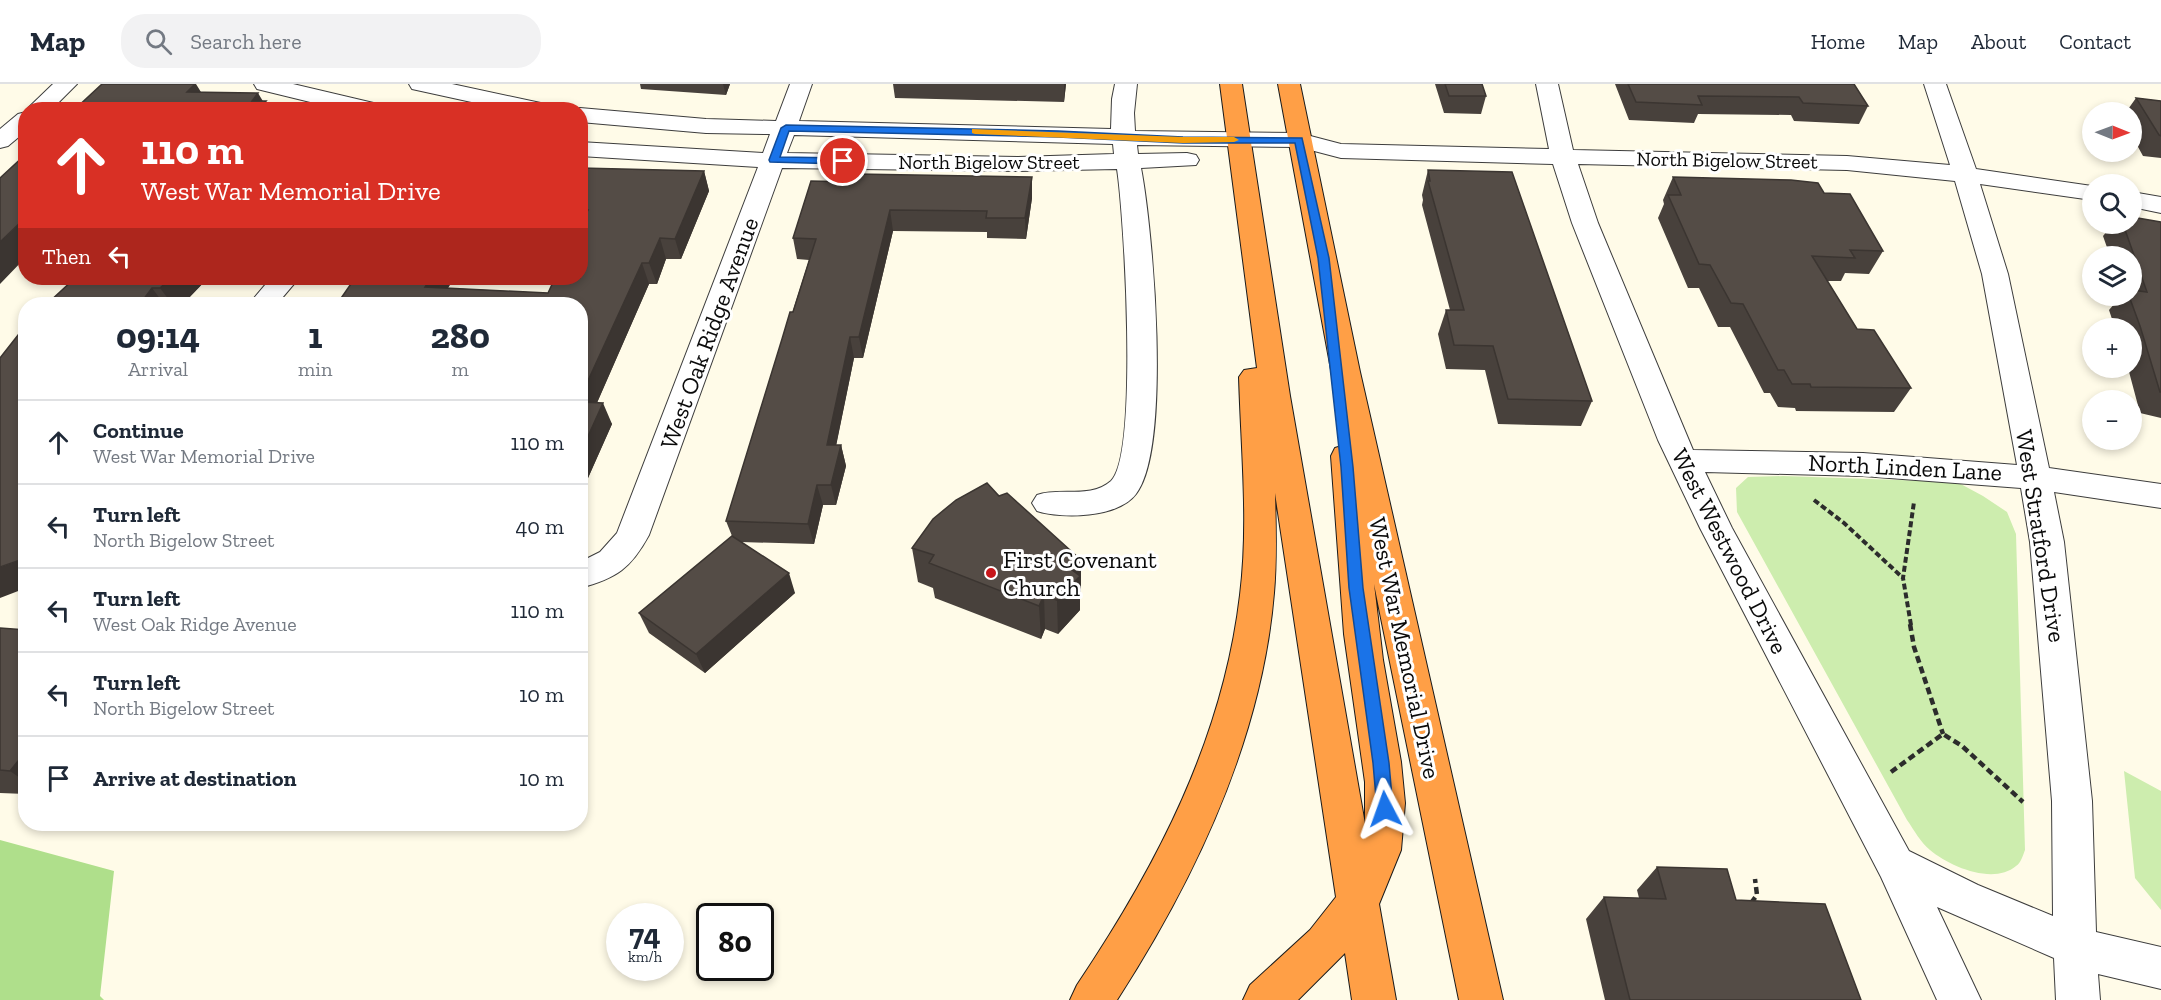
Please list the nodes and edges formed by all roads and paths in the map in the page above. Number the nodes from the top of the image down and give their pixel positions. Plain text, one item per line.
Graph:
1 (66, 84) edge
2 (265, 84) edge
3 (420, 84) edge
4 (801, 84) edge
5 (1126, 84) edge
6 (1231, 84) edge
7 (1289, 84) edge
8 (1547, 84) edge
9 (453, 87) edge
10 (1940, 92) edge
11 (45, 102) edge
12 (340, 102) edge
13 (441, 102) edge
14 (511, 102) edge
15 (588, 116) edge
16 (18, 126) edge
17 (786, 128) junction
18 (0, 141) edge
19 (1125, 149) junction
20 (588, 150) edge
21 (1239, 151) junction
22 (1302, 151) junction
23 (1564, 157) junction
24 (774, 160) junction
25 (1966, 175) junction
26 (2082, 192) edge
27 (2142, 201) edge
28 (2161, 204) edge
29 (1247, 210) junction
30 (1323, 258) junction
31 (280, 285) edge
32 (268, 297) edge
33 (1683, 461) junction
34 (2036, 476) junction
35 (1916, 491) dead end
36 (1809, 496) dead end
37 (2161, 496) edge
38 (1048, 503) dead end
39 (590, 573) edge
40 (1903, 578) junction
41 (1943, 734) junction
42 (1430, 762) junction
43 (1884, 779) dead end
44 (2024, 802) dead end
45 (1895, 864) junction
46 (1755, 879) dead end
47 (1358, 900) junction
48 (1747, 908) edge
49 (2075, 946) junction
50 (2161, 968) edge
51 (1092, 1000) edge
52 (1265, 1000) edge
53 (1374, 1000) edge
54 (1481, 1000) edge
55 (1492, 1000) edge
56 (1959, 1000) edge
57 (2078, 1000) edge

1 - 11 street
2 - 12 street
3 - 9 street
4 - 17 street, West Oak Ridge Avenue
5 - 19 street
6 - 21 highway
7 - 22 highway, West War Memorial Drive
8 - 23 street, West Westwood Drive
9 - 13 street
9 - 14 street
10 - 25 street, West Stratford Drive
15 - 17 street, North Bigelow Street
16 - 18 street
17 - 19 street, North Bigelow Street
17 - 24 street, West Oak Ridge Avenue
19 - 21 street, North Bigelow Street
19 - 24 street, North Bigelow Street
19 - 38 street
20 - 24 street, North Bigelow Street
21 - 22 street, North Bigelow Street
21 - 29 highway
22 - 23 street, North Bigelow Street
22 - 30 highway, West War Memorial Drive
23 - 25 street, North Bigelow Street
23 - 33 street, West Westwood Drive
24 - 39 street, West Oak Ridge Avenue
25 - 26 street, North Bigelow Street
25 - 34 street, West Stratford Drive
27 - 28 street
29 - 47 highway
29 - 51 highway
30 - 42 highway, West War Memorial Drive
30 - 47 highway
31 - 32 street
33 - 34 street, North Linden Lane
33 - 45 street, West Westwood Drive
34 - 37 street, North Linden Lane
34 - 49 street, West Stratford Drive
35 - 40 path
36 - 40 path
40 - 41 path
41 - 43 path
41 - 44 path
42 - 54 highway, West War Memorial Drive
42 - 55 highway
45 - 49 street
45 - 56 street, West Westwood Drive
46 - 48 path
47 - 52 highway
47 - 53 highway
49 - 50 street
49 - 57 street, West Stratford Drive

